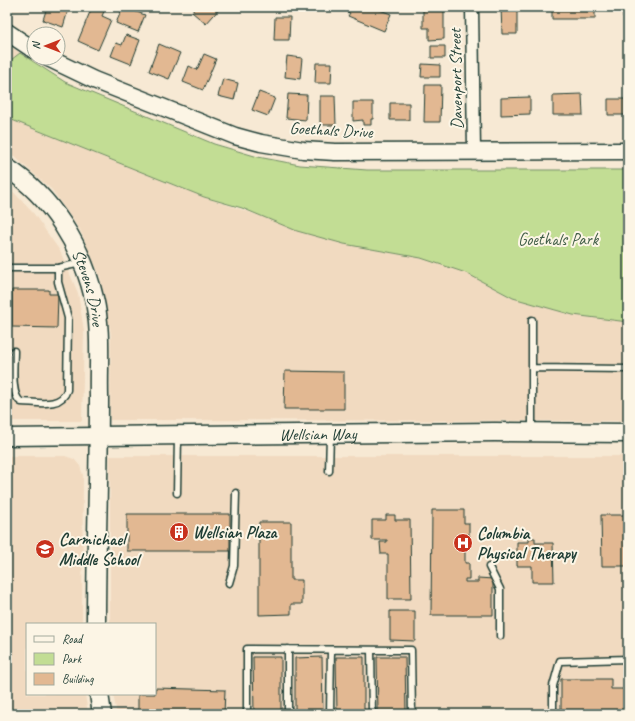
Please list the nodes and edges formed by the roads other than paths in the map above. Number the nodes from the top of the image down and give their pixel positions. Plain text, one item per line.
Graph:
1 (472, 7) edge
2 (7, 32) edge
3 (26, 45) edge
4 (65, 66) edge
5 (474, 151) junction
6 (628, 151) edge
7 (7, 168) edge
8 (83, 263) junction
9 (7, 268) edge
10 (58, 268) junction
11 (532, 320) dead end
12 (14, 351) dead end
13 (532, 368) junction
14 (628, 368) edge
15 (532, 432) junction
16 (628, 433) edge
17 (330, 434) junction
18 (178, 435) junction
19 (7, 436) edge
20 (99, 436) junction
21 (329, 471) dead end
22 (177, 493) dead end
23 (236, 493) dead end
24 (489, 567) dead end
25 (229, 583) dead end
26 (96, 623) edge
27 (500, 636) dead end
28 (288, 649) junction
29 (331, 650) junction
30 (371, 650) junction
31 (628, 659) edge
32 (99, 695) edge
33 (102, 714) edge
34 (246, 714) edge
35 (288, 714) edge
36 (330, 714) edge
37 (372, 714) edge
38 (412, 714) edge
39 (553, 714) edge

1 - 5 street, Davenport Street
2 - 3 street
4 - 5 street, Goethals Drive
5 - 6 street, Goethals Drive
7 - 8 main road, Stevens Drive
8 - 10 lane
8 - 20 main road, Stevens Drive
9 - 10 lane
10 - 12 lane
11 - 13 lane
13 - 14 lane
13 - 15 lane
15 - 16 main road, Wellsian Way
15 - 17 main road, Wellsian Way
17 - 18 main road, Wellsian Way
17 - 21 lane
18 - 20 main road, Wellsian Way
18 - 22 lane
19 - 20 street, Wellsian Way
20 - 26 main road, Stevens Drive
23 - 25 lane
24 - 27 lane
28 - 29 lane
28 - 34 lane
28 - 35 lane
29 - 30 lane
29 - 36 lane
30 - 37 lane
30 - 38 lane
31 - 39 lane
32 - 33 main road

